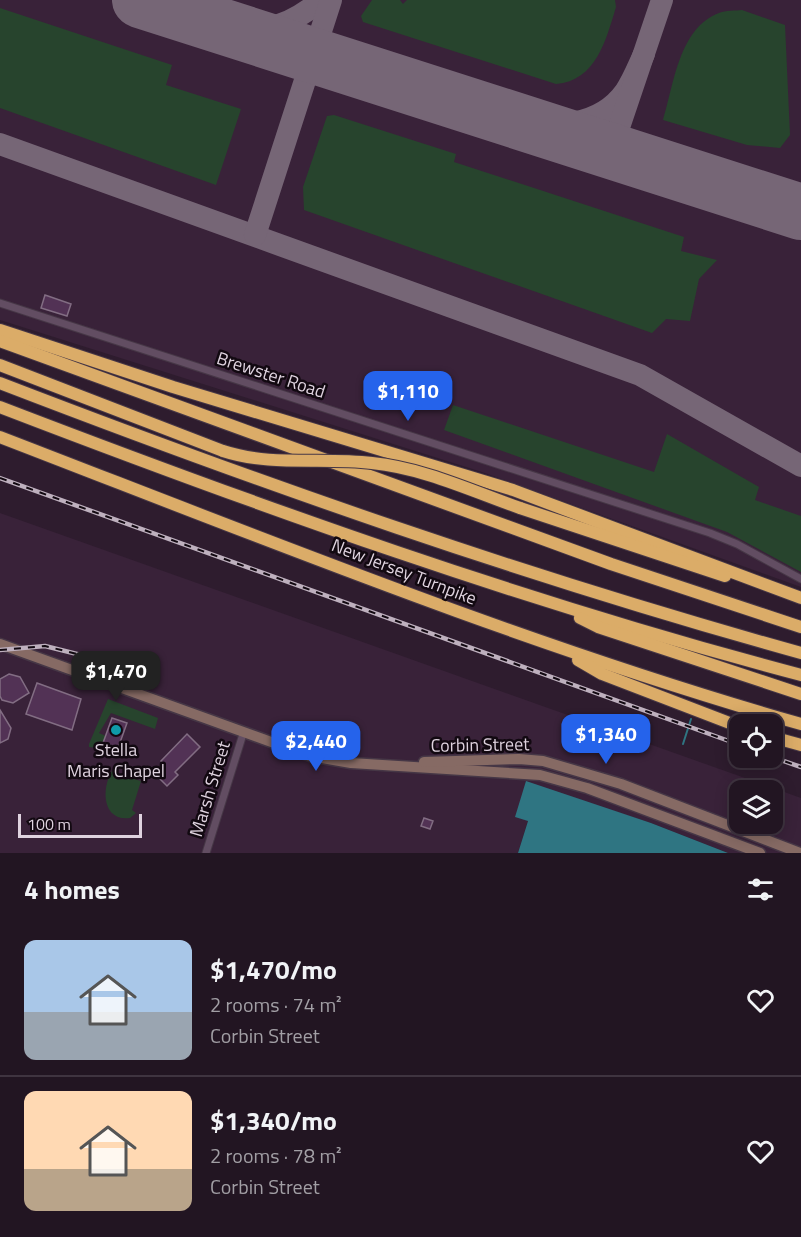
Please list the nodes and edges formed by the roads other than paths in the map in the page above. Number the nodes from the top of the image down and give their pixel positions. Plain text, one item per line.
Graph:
1 (0, 303) edge
2 (0, 330) edge
3 (0, 342) edge
4 (0, 365) edge
5 (0, 383) edge
6 (0, 407) edge
7 (0, 437) edge
8 (801, 579) edge
9 (801, 599) edge
10 (555, 604) junction
11 (801, 627) edge
12 (0, 644) edge
13 (556, 647) junction
14 (801, 653) edge
15 (801, 675) edge
16 (801, 694) edge
17 (729, 723) edge
18 (801, 724) edge
19 (243, 734) junction
20 (783, 739) edge
21 (801, 745) edge
22 (397, 766) junction
23 (206, 853) edge
24 (760, 853) edge
25 (800, 853) edge

1 - 8 street, Brewster Road
2 - 9 highway
3 - 11 highway
4 - 9 highway, bridge
5 - 14 highway, New Jersey Turnpike
6 - 10 highway, New Jersey Turnpike
7 - 13 highway, New Jersey Turnpike
10 - 15 highway, New Jersey Turnpike
10 - 16 highway
12 - 19 main road, Corbin Street
13 - 17 highway
13 - 18 highway, New Jersey Turnpike
19 - 22 main road, Corbin Street
19 - 23 street, Marsh Street
20 - 21 highway
22 - 24 main road, Corbin Street
22 - 25 main road, Corbin Street

